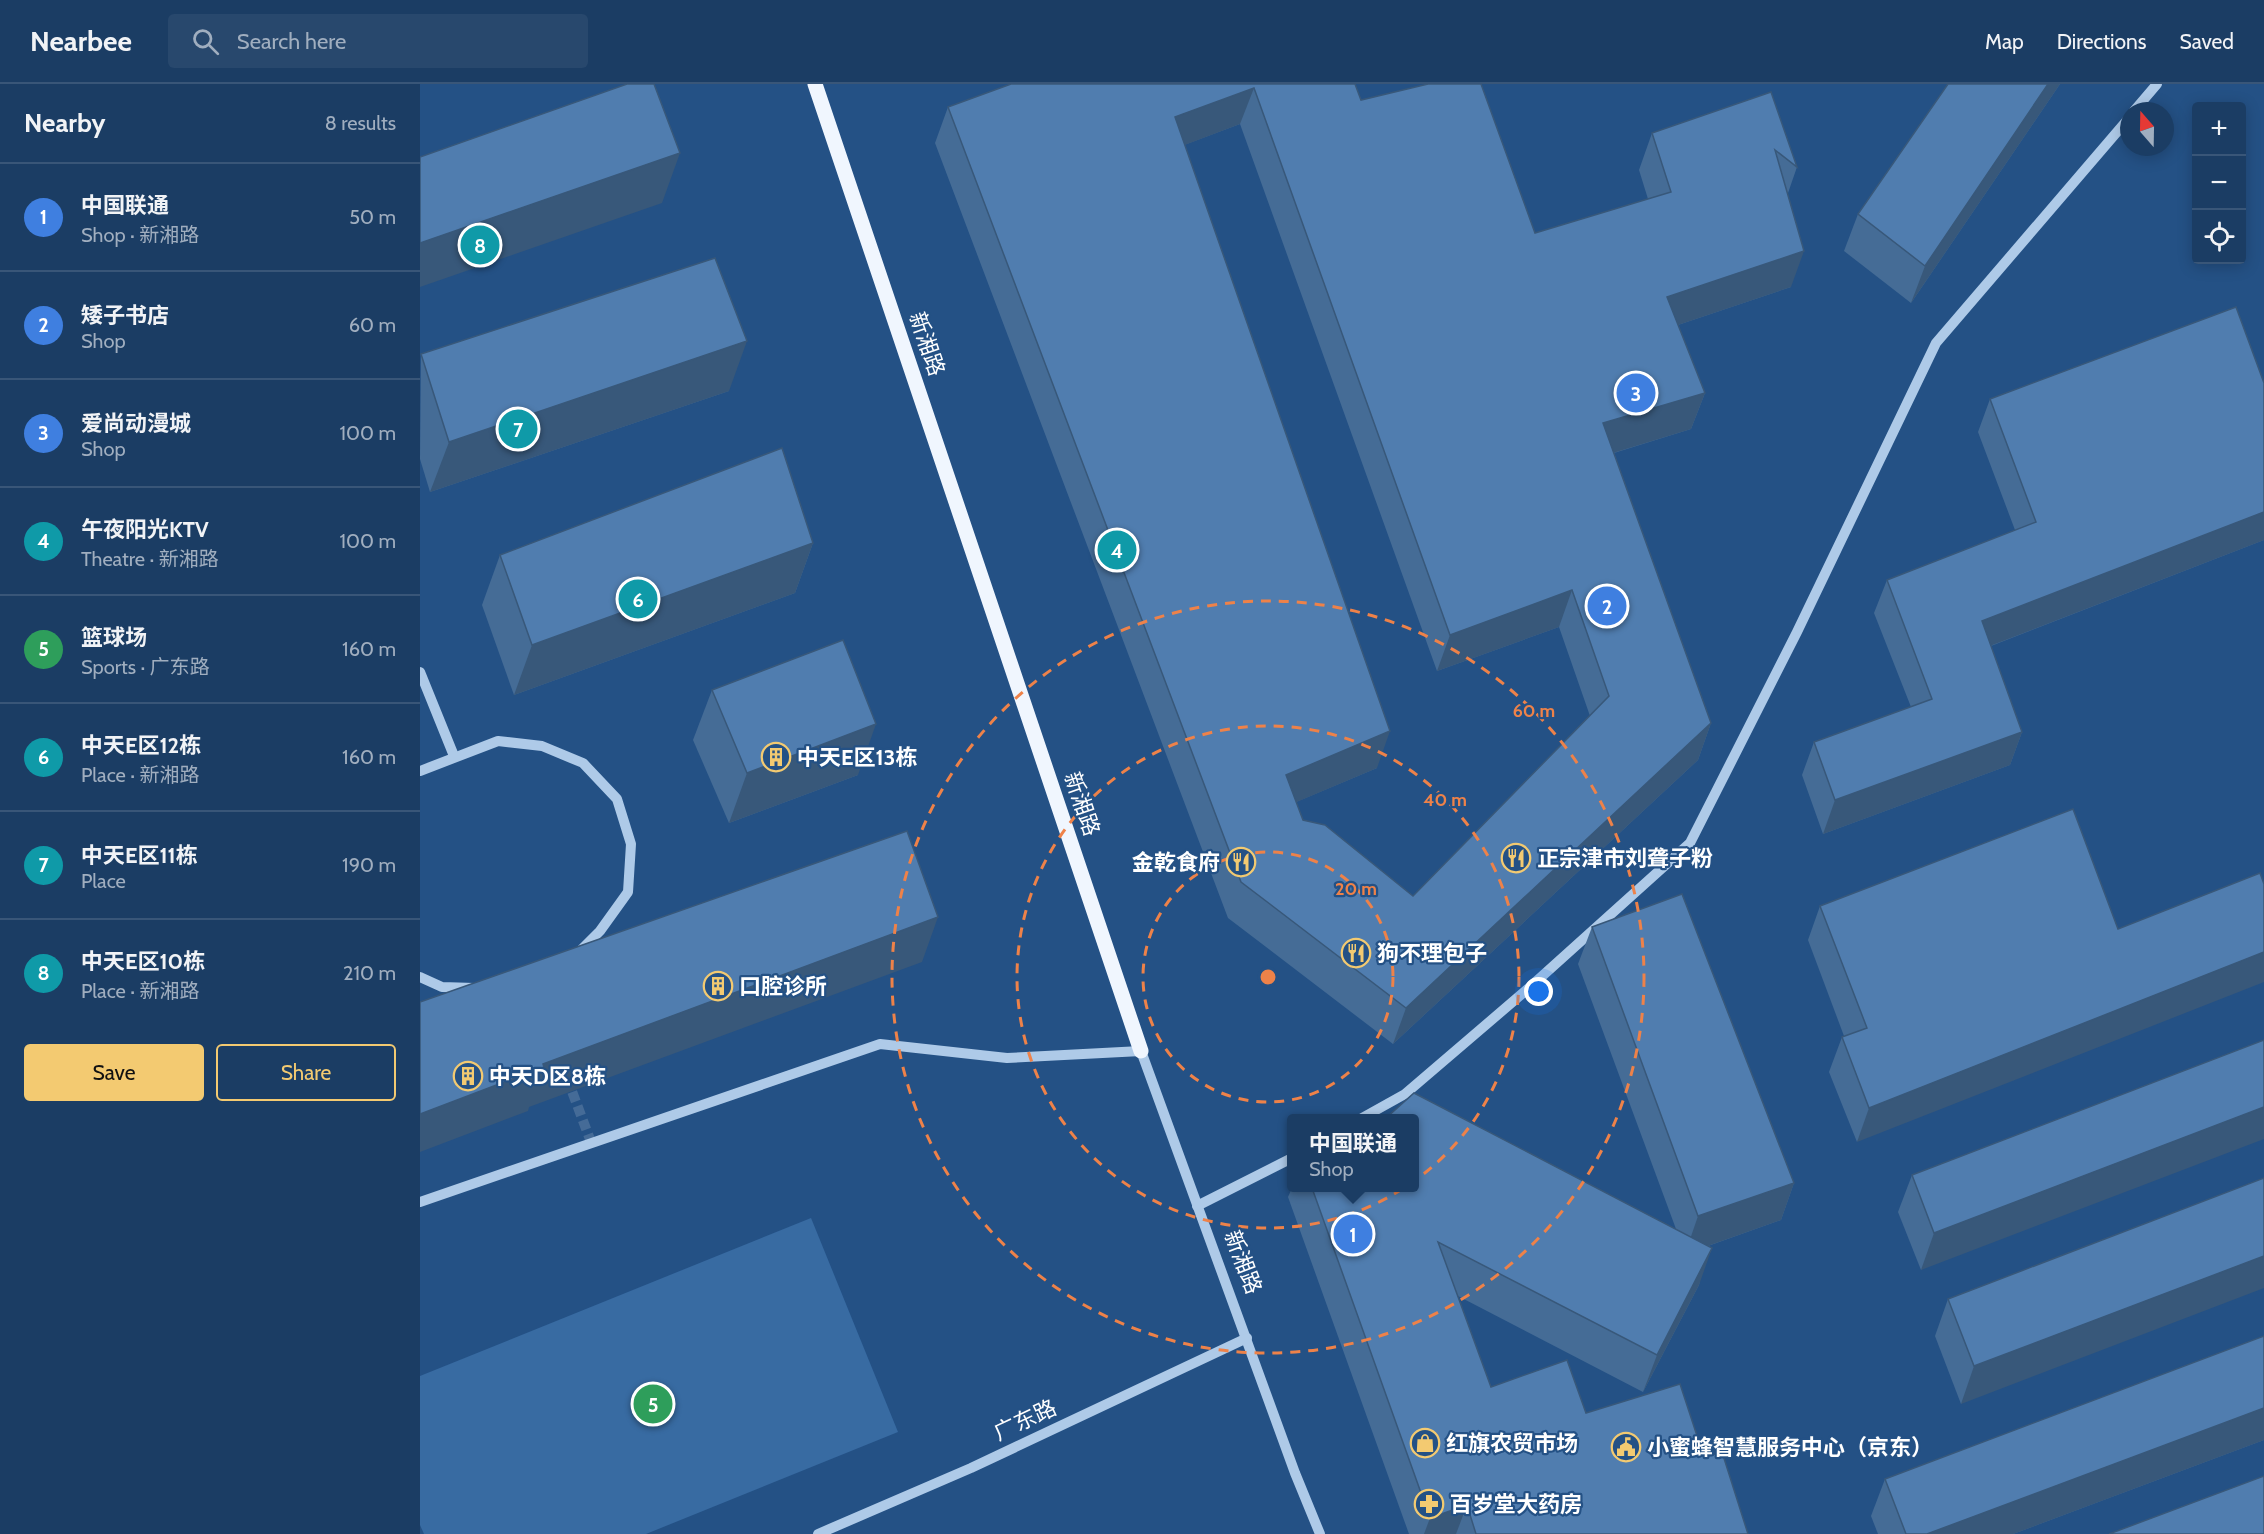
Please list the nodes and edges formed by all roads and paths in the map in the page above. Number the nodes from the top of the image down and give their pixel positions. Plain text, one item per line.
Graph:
1 (815, 84) edge
2 (2157, 84) edge
3 (2142, 102) edge
4 (2120, 128) edge
5 (420, 672) edge
6 (454, 756) junction
7 (420, 771) edge
8 (570, 961) edge
9 (420, 977) edge
10 (484, 988) edge
11 (1141, 1051) junction
12 (1371, 1114) edge
13 (1287, 1161) edge
14 (420, 1202) edge
15 (1197, 1206) junction
16 (1247, 1338) junction
17 (818, 1534) edge
18 (1320, 1534) edge

1 - 11 main road, 新湘路
2 - 3 street
4 - 12 street
5 - 6 street
6 - 7 street
6 - 8 street
9 - 10 street
11 - 14 street
11 - 15 street, 新湘路
13 - 15 street
15 - 16 street, 新湘路
16 - 17 street, 广东路
16 - 18 street, 新湘路

